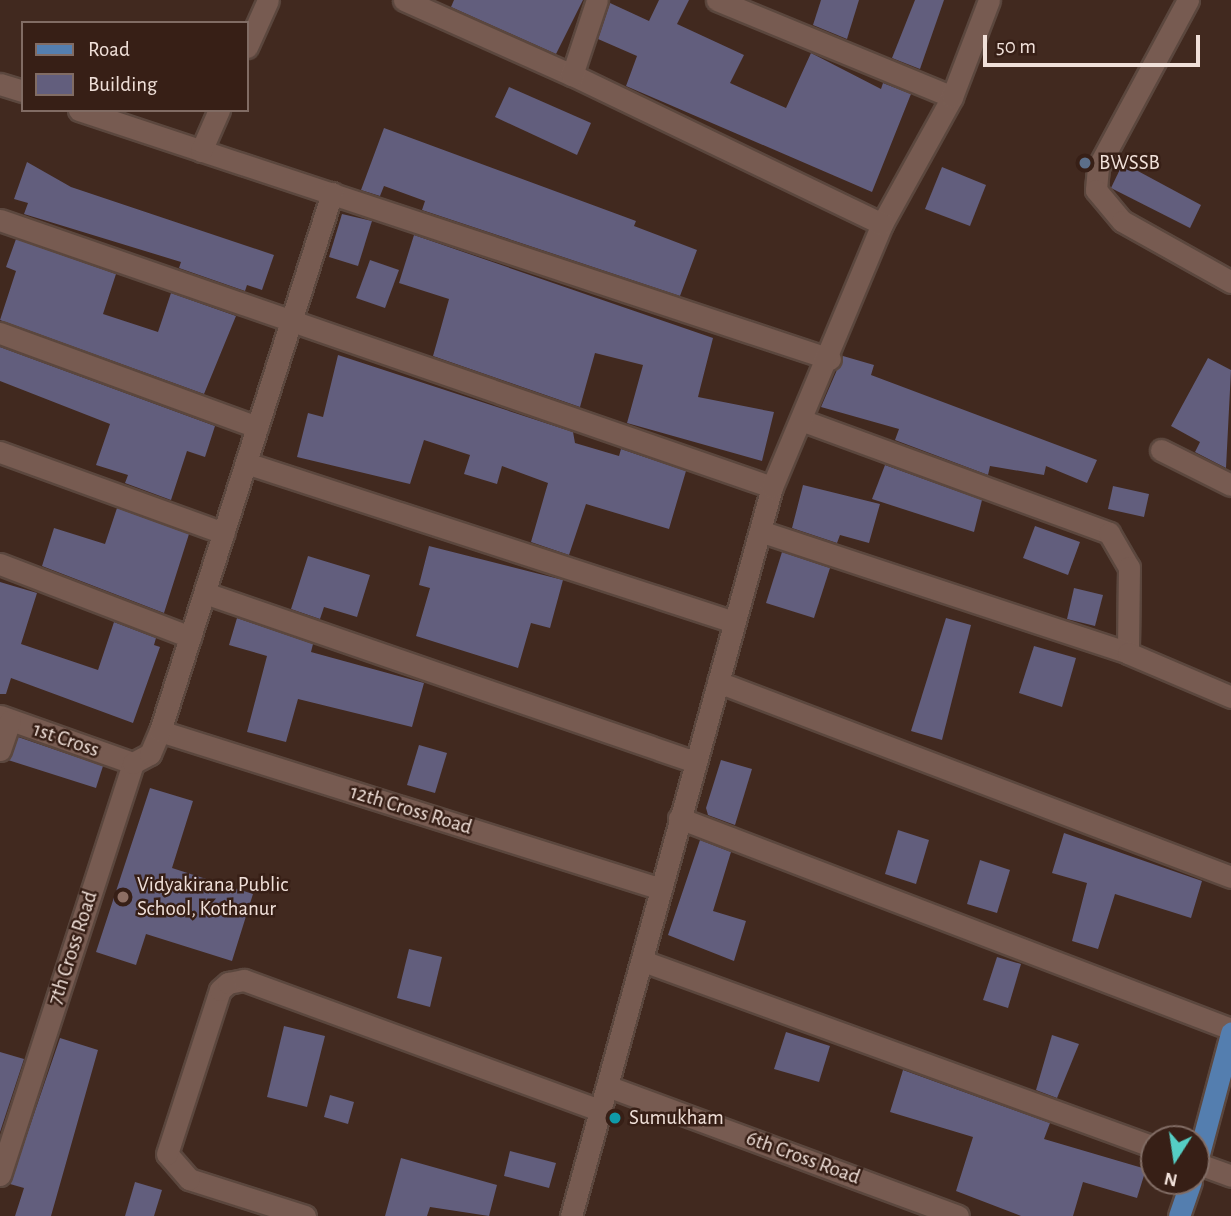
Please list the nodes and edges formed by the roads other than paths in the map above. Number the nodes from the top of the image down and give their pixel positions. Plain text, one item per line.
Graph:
1 (268, 0) edge
2 (404, 0) edge
3 (597, 0) edge
4 (717, 0) edge
5 (989, 0) edge
6 (1188, 0) edge
7 (248, 45) edge
8 (572, 75) junction
9 (0, 84) edge
10 (21, 90) edge
11 (952, 96) junction
12 (85, 112) edge
13 (218, 112) edge
14 (201, 151) junction
15 (332, 193) junction
16 (0, 220) edge
17 (883, 224) junction
18 (1231, 282) edge
19 (290, 324) junction
20 (0, 333) edge
21 (830, 359) junction
22 (801, 420) junction
23 (257, 427) junction
24 (1161, 450) dead end
25 (0, 452) edge
26 (246, 463) junction
27 (1231, 485) edge
28 (772, 487) junction
29 (760, 531) junction
30 (224, 533) junction
31 (0, 564) edge
32 (205, 593) junction
33 (734, 622) junction
34 (190, 637) junction
35 (1128, 653) junction
36 (718, 682) junction
37 (1231, 697) edge
38 (5, 718) edge
39 (160, 731) junction
40 (0, 750) edge
41 (695, 762) junction
42 (133, 763) junction
43 (679, 818) junction
44 (1231, 877) edge
45 (661, 889) junction
46 (643, 961) junction
47 (1231, 1031) edge
48 (607, 1086) junction
49 (602, 1111) junction
50 (1206, 1125) edge
51 (1140, 1142) edge
52 (1210, 1169) edge
53 (0, 1175) edge
54 (1231, 1176) edge
55 (1186, 1195) edge
56 (305, 1216) edge
57 (571, 1216) edge
58 (958, 1216) edge
59 (1179, 1216) edge

1 - 7 street
2 - 8 street
3 - 8 street
4 - 11 street
5 - 11 street
6 - 18 street
8 - 17 street
9 - 10 street
11 - 17 street
12 - 14 street
13 - 14 street
14 - 15 street
15 - 19 street, 7th Cross Road
15 - 21 street
16 - 19 street
17 - 21 street
19 - 23 street, 7th Cross Road
19 - 28 street
20 - 23 street
21 - 22 street
22 - 28 street
22 - 35 street
23 - 26 street, 7th Cross Road
24 - 27 street
25 - 30 street
26 - 30 street, 7th Cross Road
26 - 33 street
28 - 29 street
29 - 33 street
29 - 35 street
30 - 32 street, 7th Cross Road
31 - 34 street
32 - 34 street, 7th Cross Road
32 - 41 street
33 - 36 street
34 - 39 street, 7th Cross Road
35 - 37 street
36 - 41 street
36 - 44 street
38 - 40 street
38 - 42 street, 1st Cross
39 - 42 street, 7th Cross Road
39 - 45 street, 12th Cross Road
41 - 43 street
42 - 53 street, 7th Cross Road
43 - 45 street
43 - 47 street
45 - 46 street
46 - 48 street
46 - 51 street
47 - 50 main road
48 - 49 street
48 - 58 street, 6th Cross Road
49 - 56 street
49 - 57 street
52 - 54 street
55 - 59 main road

